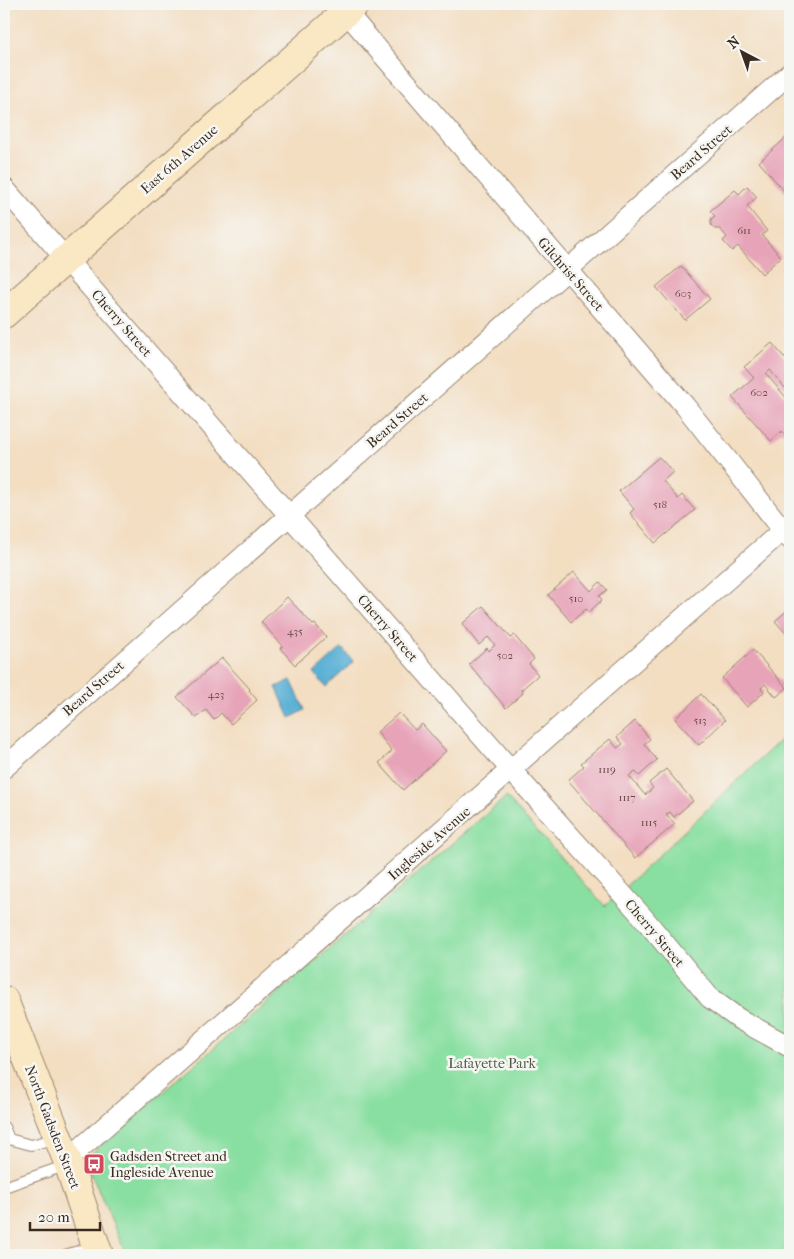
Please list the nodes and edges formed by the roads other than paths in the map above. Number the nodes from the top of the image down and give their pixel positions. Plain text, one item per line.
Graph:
1 (350, 8) edge
2 (790, 73) edge
3 (4, 188) edge
4 (65, 259) junction
5 (568, 270) junction
6 (4, 314) edge
7 (290, 515) junction
8 (788, 531) edge
9 (4, 768) edge
10 (511, 770) junction
11 (4, 1000) edge
12 (790, 1047) edge
13 (4, 1127) edge
14 (6, 1140) edge
15 (64, 1154) junction
16 (4, 1188) edge
17 (97, 1250) edge
18 (65, 1255) edge

1 - 4 street, East 6th Avenue
1 - 5 street, Gilchrist Street
2 - 5 street, Beard Street
3 - 4 street, Cherry Street
4 - 6 street, East 6th Avenue
4 - 7 street, Cherry Street
5 - 7 street, Beard Street
5 - 8 street, Gilchrist Street
7 - 9 street, Beard Street
7 - 10 street, Cherry Street
8 - 10 street, Ingleside Avenue
10 - 12 street, Cherry Street
10 - 15 street, Ingleside Avenue
11 - 15 street, North Gadsden Street
13 - 14 lane
14 - 15 lane
15 - 16 lane
15 - 17 street, North Gadsden Street
17 - 18 lane

